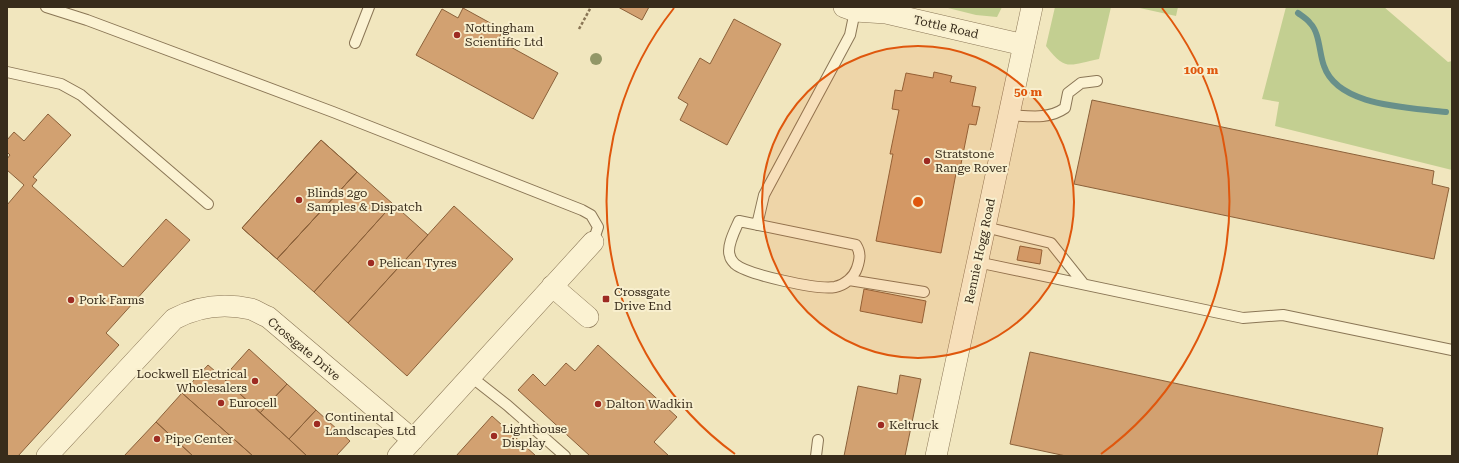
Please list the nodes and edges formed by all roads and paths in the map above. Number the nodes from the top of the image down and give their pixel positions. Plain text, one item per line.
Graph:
1 (46, 7) edge
2 (369, 7) edge
3 (591, 7) edge
4 (1032, 7) edge
5 (850, 9) edge
6 (579, 29) dead end
7 (355, 43) dead end
8 (1024, 45) junction
9 (7, 72) edge
10 (1096, 80) dead end
11 (1009, 115) junction
12 (208, 204) dead end
13 (757, 225) junction
14 (984, 227) junction
15 (593, 242) joint
16 (977, 262) junction
17 (849, 280) junction
18 (1083, 283) junction
19 (552, 286) junction
20 (924, 292) dead end
21 (588, 317) dead end
22 (1452, 350) edge
23 (470, 376) junction
24 (413, 440) junction
25 (818, 440) dead end
26 (47, 456) edge
27 (398, 456) edge
28 (565, 456) edge
29 (816, 456) edge
30 (936, 456) edge

1 - 15 lane
2 - 7 lane
3 - 6 path
4 - 8 street, Rennie Hogg Road
5 - 8 street, Tottle Road
5 - 13 lane
8 - 11 street, Rennie Hogg Road
9 - 12 lane
10 - 11 lane
11 - 14 street, Rennie Hogg Road
13 - 17 lane
13 - 17 lane
14 - 16 street, Rennie Hogg Road
14 - 18 lane
15 - 19 street
16 - 18 lane
16 - 30 street, Rennie Hogg Road
17 - 20 lane
18 - 22 lane
19 - 21 street
19 - 23 street
23 - 24 street
23 - 28 lane
24 - 26 street, Crossgate Drive
24 - 27 street
25 - 29 lane

